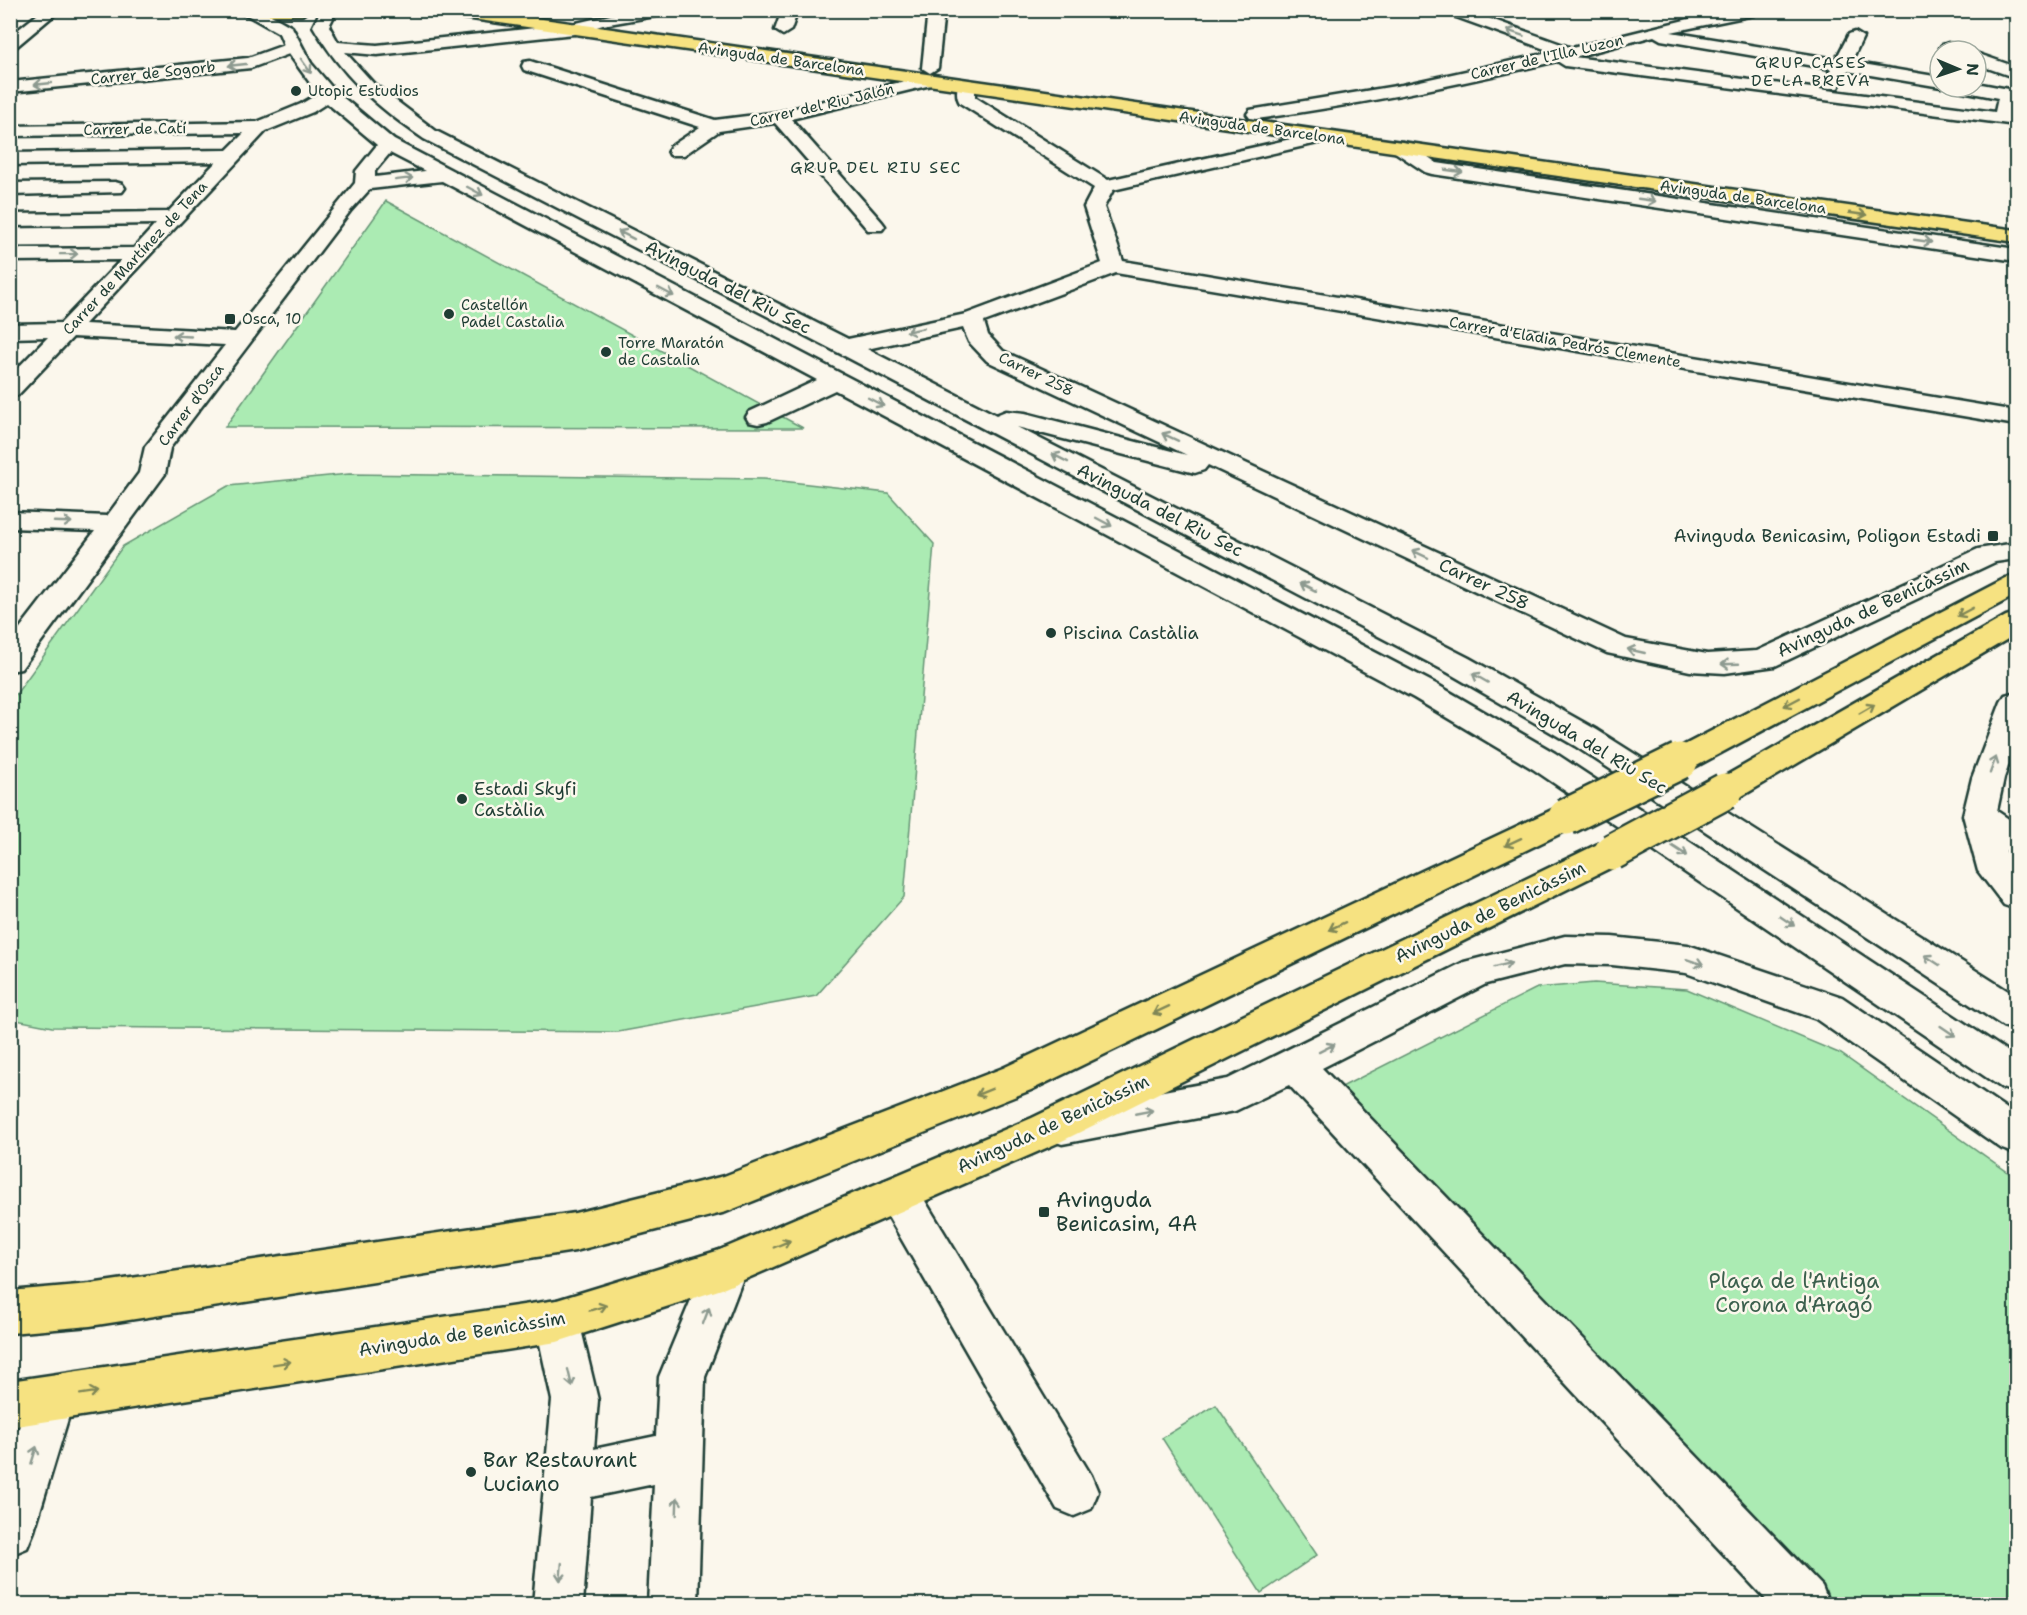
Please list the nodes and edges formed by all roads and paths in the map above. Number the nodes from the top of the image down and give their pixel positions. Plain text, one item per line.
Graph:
1 (53, 10) edge
2 (302, 10) edge
3 (329, 10) edge
4 (444, 10) edge
5 (523, 10) edge
6 (661, 10) edge
7 (790, 10) edge
8 (936, 10) edge
9 (1450, 10) edge
10 (1754, 10) edge
11 (249, 11) edge
12 (600, 21) junction
13 (510, 24) junction
14 (32, 27) junction
15 (10, 29) edge
16 (574, 29) junction
17 (783, 30) dead end
18 (1648, 33) junction
19 (533, 34) junction
20 (1855, 37) dead end
21 (487, 39) junction
22 (10, 44) edge
23 (293, 47) junction
24 (1570, 53) junction
25 (338, 55) junction
26 (1548, 59) junction
27 (1988, 62) edge
28 (1840, 65) junction
29 (530, 66) dead end
30 (2016, 73) edge
31 (929, 74) junction
32 (1928, 80) edge
33 (966, 86) junction
34 (10, 87) edge
35 (1988, 90) edge
36 (1827, 95) junction
37 (327, 96) junction
38 (1341, 102) junction
39 (1256, 114) junction
40 (779, 117) junction
41 (279, 118) junction
42 (2009, 119) edge
43 (353, 120) junction
44 (714, 126) junction
45 (1344, 126) junction
46 (260, 127) junction
47 (10, 131) edge
48 (1322, 137) junction
49 (387, 144) junction
50 (1402, 148) junction
51 (677, 151) dead end
52 (231, 156) junction
53 (147, 157) junction
54 (10, 159) edge
55 (444, 175) junction
56 (364, 184) junction
57 (1106, 186) junction
58 (115, 188) junction
59 (10, 189) edge
60 (174, 218) junction
61 (82, 219) junction
62 (10, 220) edge
63 (2016, 221) edge
64 (875, 226) dead end
65 (2016, 236) edge
66 (140, 254) junction
67 (10, 255) edge
68 (2016, 255) edge
69 (1114, 266) junction
70 (972, 319) junction
71 (67, 330) junction
72 (10, 331) edge
73 (241, 339) junction
74 (845, 346) junction
75 (912, 363) junction
76 (835, 381) junction
77 (10, 390) edge
78 (976, 414) junction
79 (758, 417) dead end
80 (2016, 418) edge
81 (1281, 488) junction
82 (10, 520) edge
83 (115, 524) junction
84 (2016, 551) edge
85 (2016, 584) edge
86 (2016, 622) edge
87 (10, 662) edge
88 (1693, 663) joint
89 (2016, 702) edge
90 (1980, 815) junction
91 (2016, 842) edge
92 (2016, 896) edge
93 (2016, 1014) edge
94 (1294, 1064) junction
95 (2016, 1077) edge
96 (1046, 1130) junction
97 (2016, 1137) edge
98 (898, 1194) junction
99 (725, 1268) junction
100 (10, 1312) edge
101 (557, 1321) junction
102 (31, 1401) edge
103 (679, 1455) junction
104 (569, 1478) junction
105 (1074, 1492) dead end
106 (10, 1531) edge
107 (558, 1605) edge
108 (674, 1605) edge
109 (1804, 1605) edge

1 - 14 street
2 - 11 main road
3 - 25 street, Avinguda del Riu Sec
4 - 13 main road, Avinguda de Barcelona
5 - 12 main road, Avinguda de Barcelona
6 - 12 street
7 - 17 street
8 - 31 street
24 -> 9 street
10 - 18 street, Carrer de l'Illa Luzon
11 - 23 street, Avinguda del Riu Sec
12 - 16 street
12 - 31 main road, Avinguda de Barcelona
13 - 16 main road, Avinguda de Barcelona
13 - 19 street, Avinguda de Barcelona
13 - 21 street
14 - 15 street
14 - 22 street
16 - 19 street
16 - 31 main road, Avinguda de Barcelona
18 - 24 street, Carrer de l'Illa Luzon
18 - 28 street
19 - 21 street
20 - 28 street
21 - 25 street
23 -> 34 street, Carrer de Sogorb
23 -> 37 street, Avinguda del Riu Sec
24 - 26 street, Carrer de l'Illa Luzon
74 -> 25 street, Avinguda del Riu Sec
26 - 36 street
26 - 38 street, Carrer de l'Illa Luzon
27 - 30 street
28 - 32 street
28 - 36 street
29 - 44 street
31 - 33 main road, Avinguda de Barcelona
31 - 39 main road, Avinguda de Barcelona
31 - 40 street, Carrer del Riu Jalón
33 - 48 main road, Avinguda de Barcelona
33 - 57 street
35 - 42 street
36 - 42 street
37 - 41 street, Avinguda del Riu Sec
37 - 43 street, Avinguda del Riu Sec
38 - 39 street, Carrer de l'Illa Luzon
38 - 45 street
39 - 45 main road, Avinguda de Barcelona
40 - 44 street, Carrer del Riu Jalón
40 - 64 street
41 - 43 street, Avinguda del Riu Sec
41 - 46 street, Avinguda del Riu Sec
43 - 49 street, Avinguda del Riu Sec
44 - 51 street
45 - 63 main road, Avinguda de Barcelona
46 - 47 street, Carrer de Catí
46 - 52 street, Carrer de Martínez de Tena
48 - 50 main road, Avinguda de Barcelona
48 - 57 street
49 - 55 street, Avinguda del Riu Sec
49 - 56 street, Carrer d'Osca
50 -> 65 main road, Avinguda de Barcelona
50 -> 68 street
52 - 53 street
52 - 60 street, Carrer de Martínez de Tena
53 - 54 street
53 - 58 street
56 -> 55 street
55 -> 76 street, Avinguda del Riu Sec
56 - 73 street, Carrer d'Osca
57 - 69 street
58 - 59 street
58 - 61 street
60 - 61 street
60 - 66 street, Carrer de Martínez de Tena
61 - 62 street
67 -> 66 street
66 - 71 street, Carrer de Martínez de Tena
69 - 70 street
69 - 80 street, Carrer d'Eladia Pedrós Clemente
70 -> 74 street
70 - 75 street
81 -> 70 street, Carrer 258
71 - 72 street
73 -> 71 street
71 - 77 street, Carrer de Martínez de Tena
73 - 83 street, Carrer d'Osca
74 - 75 street, Avinguda del Riu Sec
75 - 78 street, Avinguda del Riu Sec
76 - 79 street
76 -> 95 street, Avinguda del Riu Sec
78 - 81 street, Carrer 258
93 -> 78 street, Avinguda del Riu Sec
88 -> 81 street, Carrer 258
82 -> 83 street
83 - 87 street, Carrer d'Osca
84 -> 88 street, Avinguda de Benicàssim
85 -> 100 main road, bridge
96 -> 86 main road, Avinguda de Benicàssim, bridge
90 -> 89 street
90 - 91 street
90 - 92 street
96 -> 94 street
94 -> 97 street
94 - 109 street
96 - 98 main road, Avinguda de Benicàssim
99 -> 98 main road, Avinguda de Benicàssim
98 - 105 street
101 -> 99 main road, Avinguda de Benicàssim
103 -> 99 street
102 -> 101 main road, Avinguda de Benicàssim
101 -> 104 street
106 -> 102 street
103 - 104 street
108 -> 103 street
104 -> 107 street

